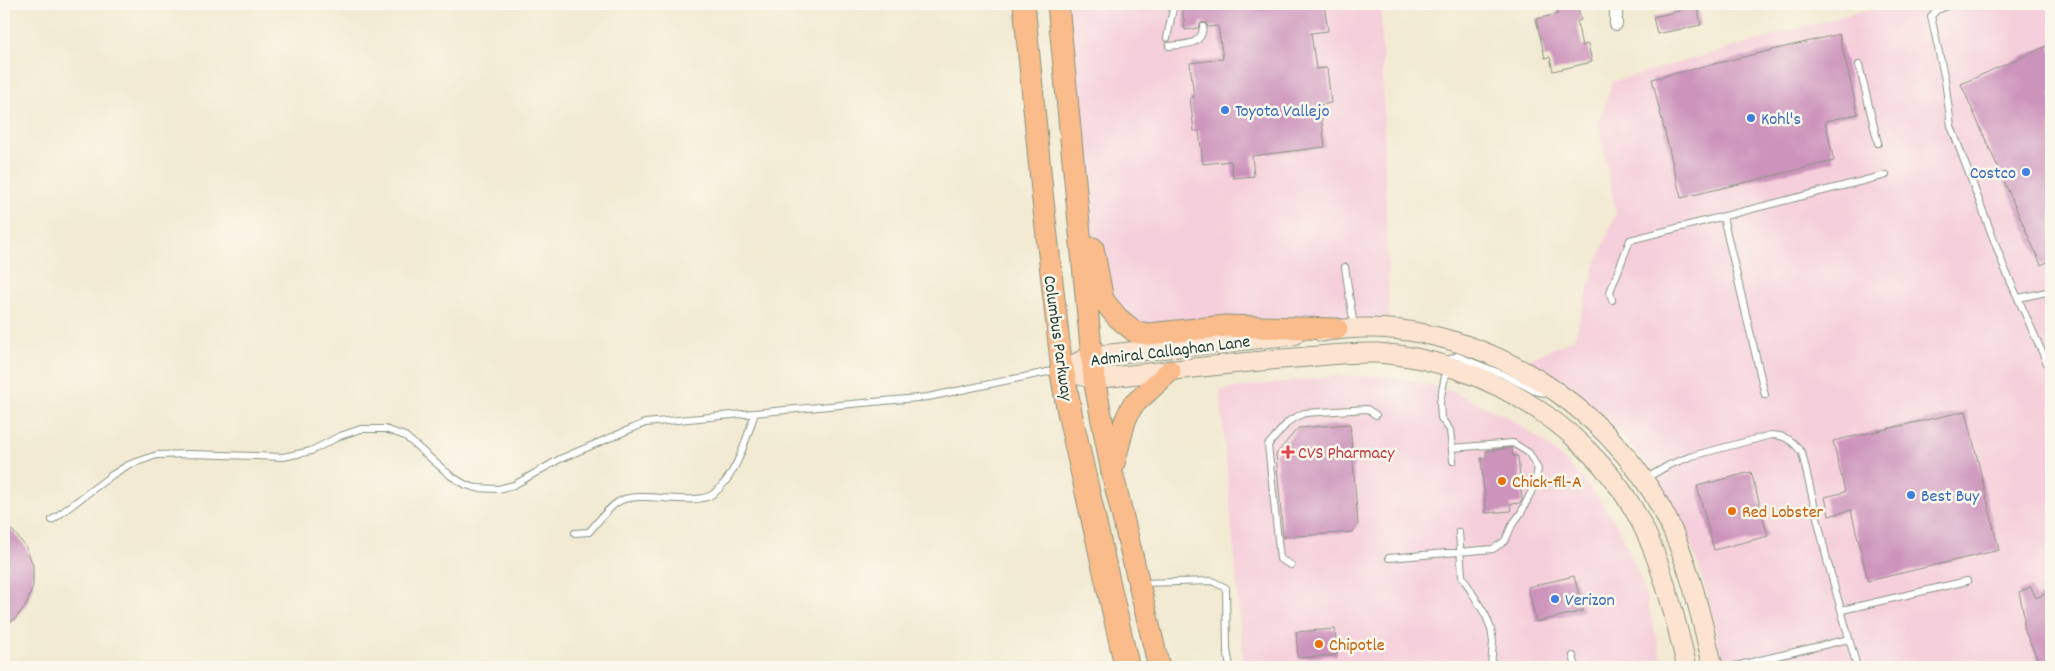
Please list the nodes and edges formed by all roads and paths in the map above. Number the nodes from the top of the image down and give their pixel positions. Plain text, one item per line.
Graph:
1 (1024, 4) edge
2 (1058, 4) edge
3 (1174, 4) edge
4 (1616, 4) edge
5 (1953, 4) edge
6 (1616, 24) dead end
7 (1203, 27) dead end
8 (1167, 38) dead end
9 (1169, 46) dead end
10 (1859, 65) dead end
11 (1068, 112) junction
12 (1878, 143) dead end
13 (1886, 175) dead end
14 (1723, 216) junction
15 (1346, 268) dead end
16 (2051, 290) edge
17 (2019, 298) junction
18 (1612, 300) dead end
19 (1346, 328) junction
20 (1091, 356) junction
21 (1446, 367) junction
22 (1062, 370) junction
23 (1170, 371) junction
24 (2051, 372) edge
25 (1094, 379) junction
26 (1556, 392) junction
27 (1765, 395) dead end
28 (755, 413) junction
29 (1376, 415) dead end
30 (1452, 448) junction
31 (1453, 461) dead end
32 (1112, 472) junction
33 (1644, 480) junction
34 (52, 520) dead end
35 (1458, 532) dead end
36 (575, 533) dead end
37 (1460, 552) junction
38 (1389, 558) dead end
39 (1291, 565) dead end
40 (1967, 582) dead end
41 (1139, 583) junction
42 (1842, 610) junction
43 (1849, 639) junction
44 (1573, 656) dead end
45 (1128, 667) edge
46 (1159, 667) edge
47 (1230, 667) edge
48 (1491, 667) edge
49 (1576, 667) edge
50 (1687, 667) edge
51 (1713, 667) edge
52 (1731, 667) edge
53 (1857, 667) edge

1 - 22 main road, Columbus Parkway
2 - 11 main road, Columbus Parkway
3 - 8 lane
4 - 6 street
5 - 17 lane
7 - 9 lane
10 - 12 lane
11 - 19 main road
11 - 20 main road, Columbus Parkway
13 - 14 lane
14 - 18 lane
14 - 27 lane
15 - 19 lane
16 - 17 lane
17 - 24 lane
19 - 20 main road, Admiral Callaghan Lane
19 - 26 main road, Admiral Callaghan Lane
20 - 22 main road, Admiral Callaghan Lane
20 - 25 main road, Columbus Parkway
21 - 23 main road, Admiral Callaghan Lane
21 - 26 lane
21 - 30 lane
21 - 50 main road, Admiral Callaghan Lane
22 - 25 main road, Admiral Callaghan Lane
22 - 28 lane
22 - 45 highway, Columbus Parkway
23 - 25 main road, Admiral Callaghan Lane
23 - 32 main road
25 - 32 main road, Columbus Parkway
26 - 33 main road, Admiral Callaghan Lane
28 - 34 lane
28 - 36 lane
29 - 39 lane
30 - 31 lane
30 - 37 lane
32 - 41 main road, Columbus Parkway
33 - 42 lane
33 - 51 main road, Admiral Callaghan Lane
35 - 37 lane
37 - 38 lane
37 - 48 lane
40 - 42 lane
41 - 46 main road, Columbus Parkway
41 - 47 lane
42 - 43 lane
43 - 52 lane
43 - 53 lane
44 - 49 lane

